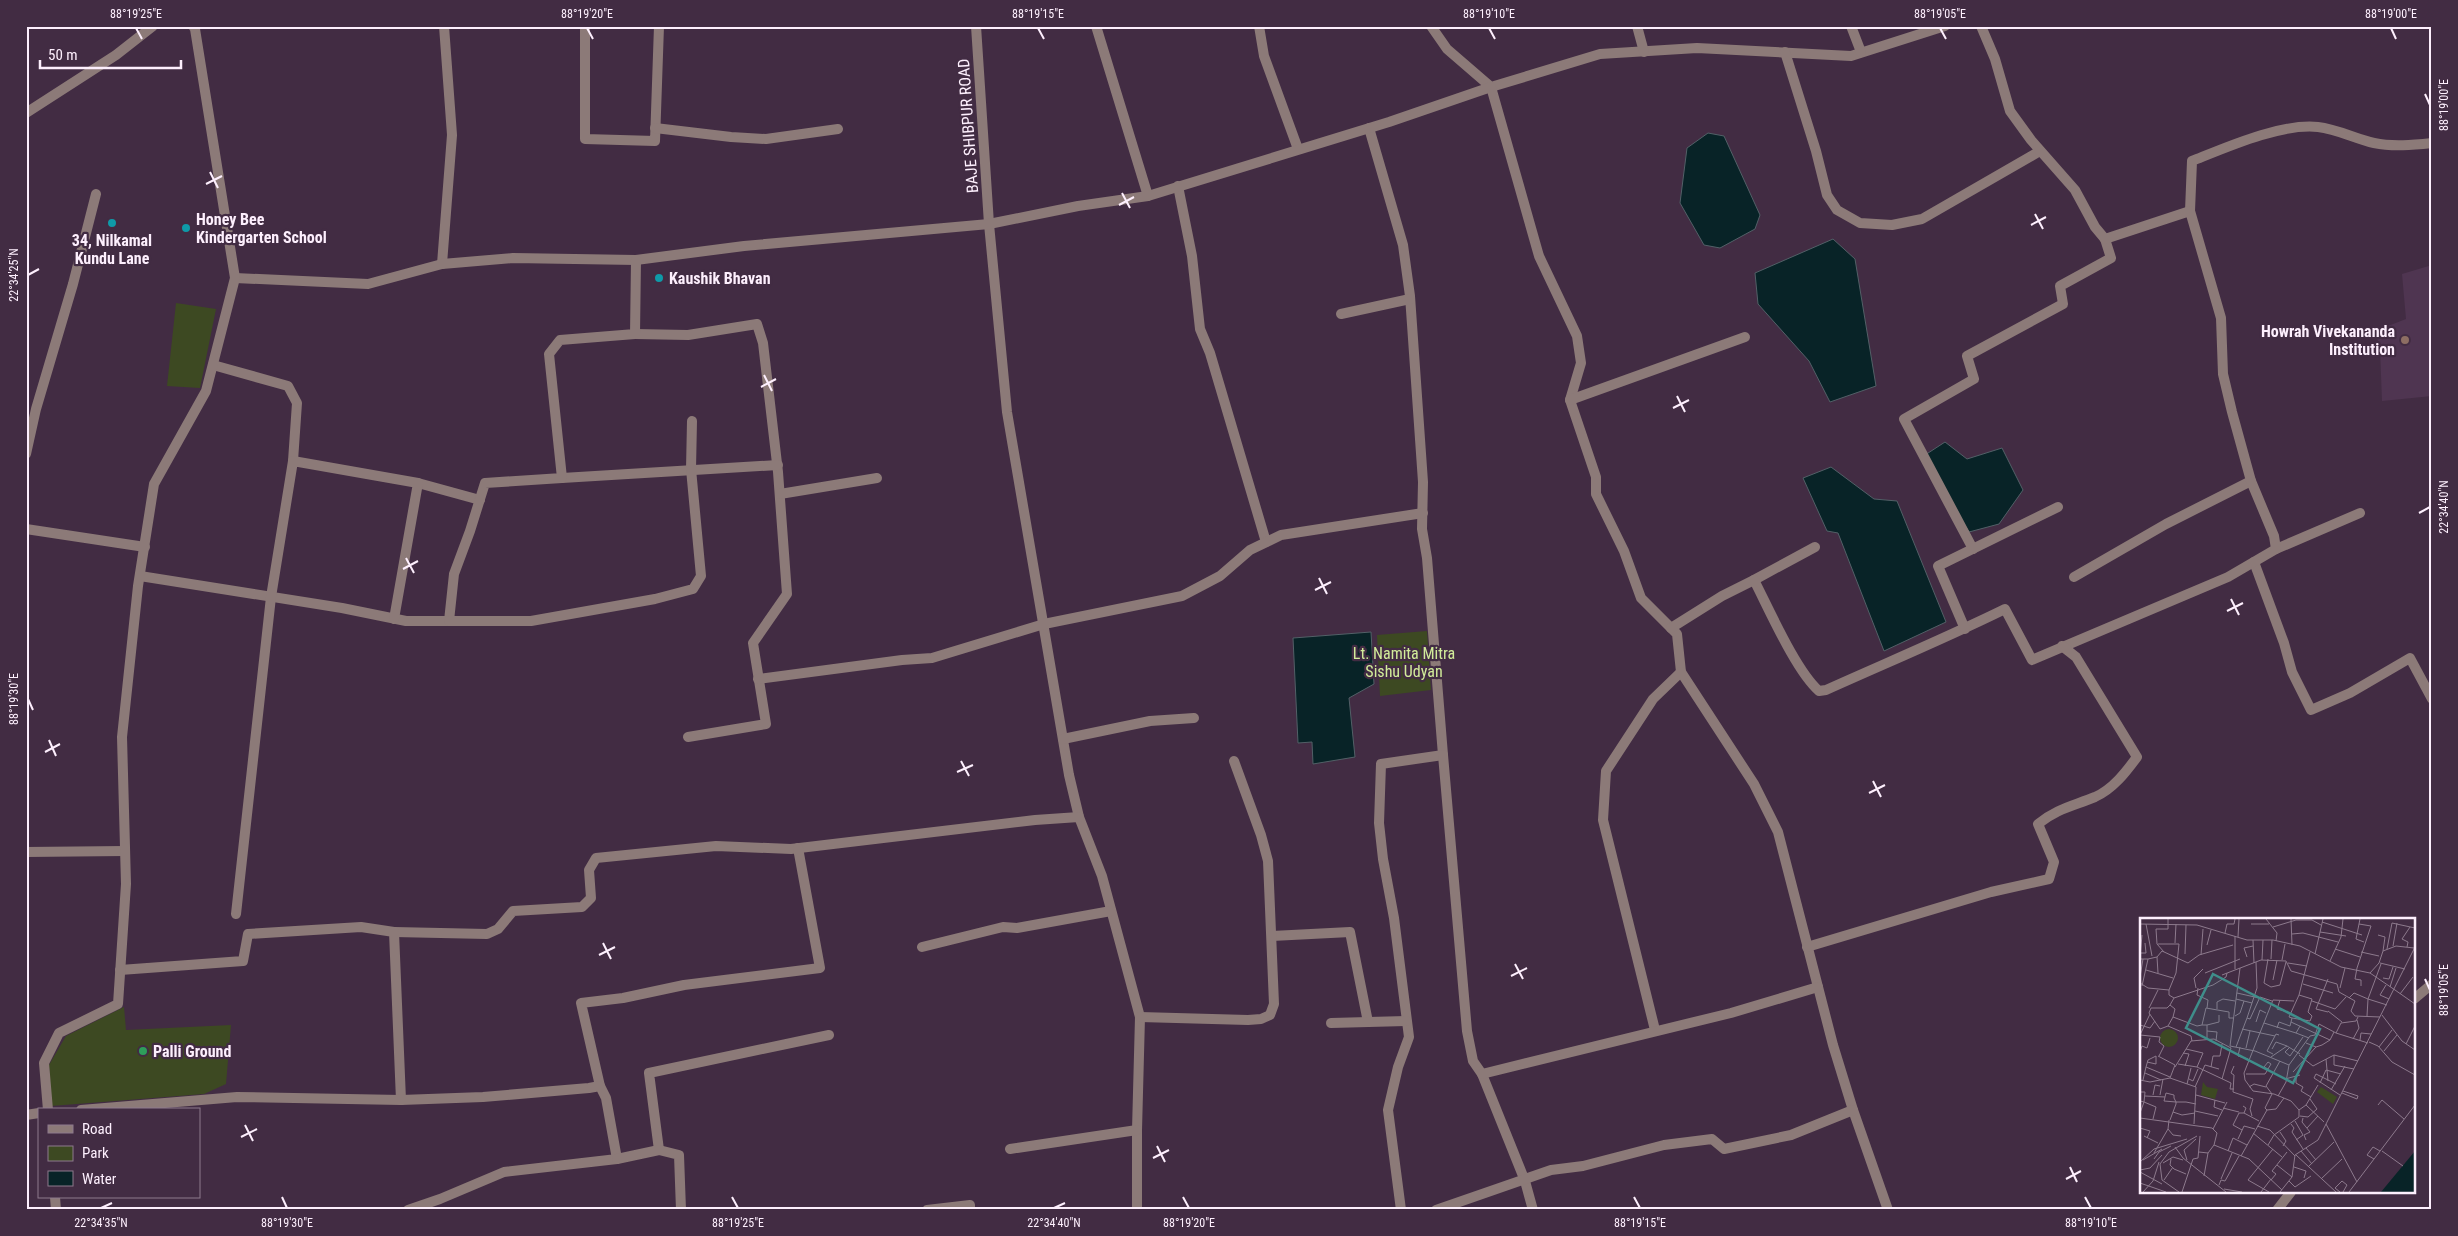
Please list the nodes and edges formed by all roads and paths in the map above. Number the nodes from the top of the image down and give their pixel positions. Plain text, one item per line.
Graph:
1 (153, 26) edge
2 (193, 26) edge
3 (444, 26) edge
4 (585, 26) edge
5 (659, 26) edge
6 (976, 26) edge
7 (1096, 26) edge
8 (1259, 26) edge
9 (1431, 26) edge
10 (1637, 26) edge
11 (1851, 26) edge
12 (1945, 26) edge
13 (1981, 26) edge
14 (1644, 52) junction
15 (1785, 52) junction
16 (1861, 52) junction
17 (1491, 87) junction
18 (26, 113) edge
19 (655, 128) junction
20 (1369, 128) junction
21 (838, 129) dead end
22 (2432, 143) edge
23 (1298, 149) junction
24 (2040, 150) junction
25 (1178, 186) junction
26 (96, 194) dead end
27 (1148, 196) junction
28 (2190, 211) junction
29 (989, 224) junction
30 (2105, 239) junction
31 (636, 260) junction
32 (442, 264) junction
33 (235, 278) junction
34 (1410, 299) junction
35 (1341, 314) dead end
36 (635, 334) junction
37 (1745, 337) dead end
38 (213, 364) junction
39 (1570, 400) junction
40 (692, 421) dead end
41 (26, 454) edge
42 (293, 461) junction
43 (778, 465) junction
44 (691, 469) junction
45 (562, 478) junction
46 (877, 478) dead end
47 (2251, 480) junction
48 (418, 483) junction
49 (780, 494) junction
50 (480, 500) junction
51 (2058, 507) dead end
52 (1423, 512) junction
53 (2360, 513) dead end
54 (26, 529) edge
55 (1266, 542) junction
56 (146, 547) junction
57 (1815, 547) dead end
58 (1973, 549) junction
59 (2276, 549) junction
60 (2254, 562) junction
61 (140, 576) junction
62 (2074, 577) dead end
63 (1754, 580) junction
64 (271, 597) junction
65 (394, 619) junction
66 (449, 621) junction
67 (1044, 624) junction
68 (1671, 628) junction
69 (1965, 629) junction
70 (2062, 646) junction
71 (1681, 672) junction
72 (758, 680) junction
73 (2432, 700) edge
74 (1194, 718) dead end
75 (688, 737) dead end
76 (1063, 739) junction
77 (1443, 755) junction
78 (1234, 761) dead end
79 (1079, 817) junction
80 (798, 848) junction
81 (125, 851) junction
82 (26, 852) edge
83 (1112, 911) junction
84 (236, 914) dead end
85 (394, 932) junction
86 (1272, 936) junction
87 (922, 946) dead end
88 (1807, 947) junction
89 (120, 970) junction
90 (2432, 984) edge
91 (1818, 987) junction
92 (2416, 997) edge
93 (1140, 1017) junction
94 (1406, 1021) junction
95 (1368, 1022) junction
96 (1332, 1023) dead end
97 (1655, 1030) junction
98 (828, 1036) dead end
99 (1482, 1074) junction
100 (600, 1086) junction
101 (401, 1100) junction
102 (48, 1108) edge
103 (105, 1108) edge
104 (1853, 1110) junction
105 (1136, 1130) junction
106 (1010, 1149) dead end
107 (660, 1150) junction
108 (617, 1159) junction
109 (1525, 1181) junction
110 (2289, 1194) edge
111 (408, 1210) edge
112 (681, 1210) edge
113 (927, 1210) edge
114 (970, 1210) edge
115 (1137, 1210) edge
116 (1401, 1210) edge
117 (1436, 1210) edge
118 (1533, 1210) edge
119 (1888, 1210) edge
120 (2277, 1210) edge

1 - 18 street
2 - 33 street
3 - 32 street
4 - 19 street
5 - 19 street
6 - 29 street, BAJE SHIBPUR ROAD
7 - 27 street
8 - 23 street
9 - 17 street
10 - 14 street
11 - 16 street
12 - 16 street
13 - 24 street
14 - 15 street
14 - 17 street
15 - 16 street
15 - 24 street
17 - 20 street
17 - 39 street
19 - 21 street
20 - 23 street
20 - 34 street
22 - 28 street
23 - 25 street
24 - 30 street
25 - 27 street
25 - 55 street
26 - 41 street
27 - 29 street
28 - 30 street
28 - 47 street
29 - 31 street
29 - 67 street, BAJE SHIBPUR ROAD
30 - 58 street
31 - 32 street
31 - 36 street
32 - 33 street
33 - 38 street
34 - 35 street
34 - 52 street
36 - 43 street
36 - 45 street
37 - 39 street
38 - 42 street
38 - 56 street
39 - 68 street
40 - 44 street
42 - 48 street
42 - 64 street
43 - 44 street
43 - 49 street
44 - 45 street
44 - 66 street
45 - 50 street
46 - 49 street
47 - 59 street
47 - 62 street
48 - 50 street
48 - 65 street
49 - 72 street
50 - 66 street
51 - 58 street
52 - 55 street
52 - 77 street
53 - 59 street
54 - 56 street
55 - 67 street
56 - 61 street
57 - 63 street
58 - 69 street
59 - 60 street
60 - 70 street
60 - 73 street
61 - 64 street
61 - 81 street
63 - 68 street
63 - 69 street
64 - 65 street
64 - 84 street
65 - 66 street
67 - 72 street
67 - 76 street, BAJE SHIBPUR ROAD
68 - 71 street
69 - 70 street
70 - 88 street
71 - 88 street
71 - 97 street
72 - 75 street
74 - 76 street
76 - 79 street, BAJE SHIBPUR ROAD
77 - 94 street
77 - 99 street
78 - 86 street
79 - 80 street
79 - 83 street, BAJE SHIBPUR ROAD
80 - 85 street
80 - 100 street
81 - 82 street
81 - 89 street
83 - 87 street
83 - 93 street, BAJE SHIBPUR ROAD
85 - 89 street
85 - 101 street
86 - 93 street
86 - 95 street
88 - 91 street
89 - 102 street
90 - 92 street
91 - 97 street
91 - 104 street
93 - 105 street, BAJE SHIBPUR ROAD
94 - 95 street
94 - 116 street
95 - 96 street
97 - 99 street
98 - 107 street
99 - 109 street
100 - 101 street
100 - 108 street
101 - 103 street
104 - 109 street
104 - 119 street
105 - 106 street
105 - 115 street, BAJE SHIBPUR ROAD
107 - 108 street
107 - 112 street
108 - 111 street
109 - 117 street
109 - 118 street
110 - 120 street
113 - 114 street

